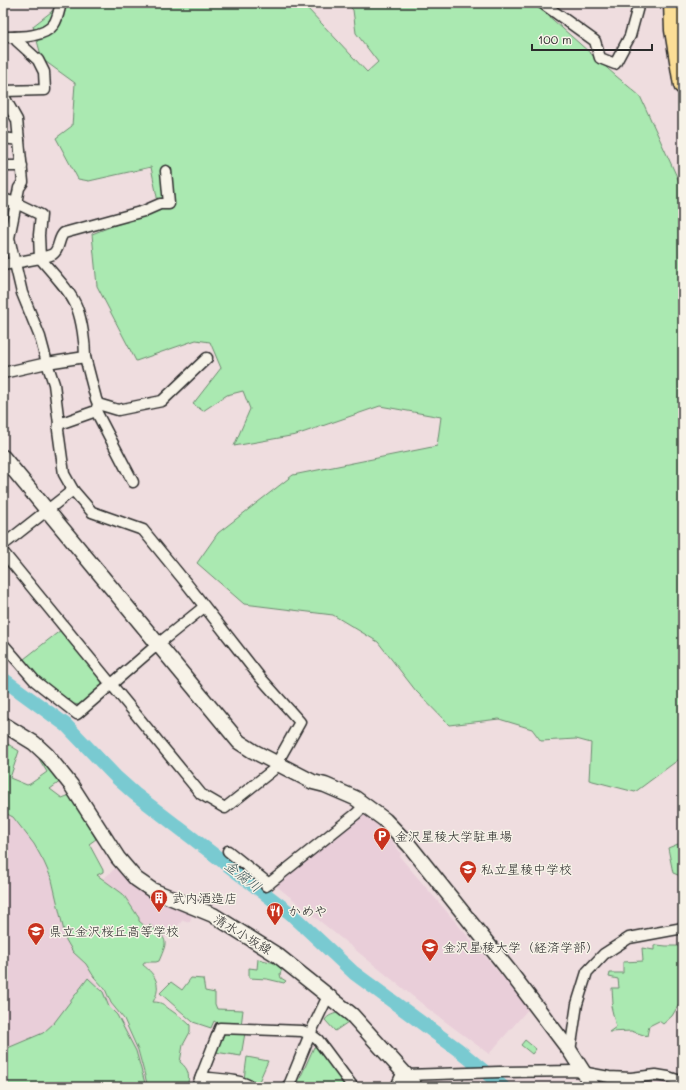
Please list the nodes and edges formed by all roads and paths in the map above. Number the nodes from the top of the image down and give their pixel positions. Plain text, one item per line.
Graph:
1 (61, 3) edge
2 (542, 3) edge
3 (639, 3) edge
4 (673, 3) edge
5 (3, 37) edge
6 (15, 37) junction
7 (683, 85) edge
8 (3, 91) edge
9 (3, 95) edge
10 (3, 138) edge
11 (19, 140) junction
12 (3, 166) edge
13 (22, 166) junction
14 (166, 171) dead end
15 (3, 199) edge
16 (16, 203) junction
17 (40, 258) junction
18 (14, 263) junction
19 (3, 265) edge
20 (85, 357) junction
21 (207, 358) dead end
22 (47, 363) junction
23 (3, 373) edge
24 (97, 407) junction
25 (59, 424) junction
26 (3, 457) edge
27 (133, 482) dead end
28 (73, 490) junction
29 (47, 510) junction
30 (3, 545) edge
31 (3, 552) edge
32 (204, 607) junction
33 (3, 644) edge
34 (158, 644) junction
35 (112, 685) junction
36 (3, 724) edge
37 (277, 764) junction
38 (365, 805) junction
39 (228, 851) dead end
40 (683, 928) edge
41 (328, 996) junction
42 (310, 1034) junction
43 (570, 1051) junction
44 (583, 1071) junction
45 (406, 1075) junction
46 (201, 1077) junction
47 (683, 1082) edge
48 (197, 1087) edge
49 (250, 1087) edge
50 (287, 1087) edge
51 (353, 1087) edge
52 (396, 1087) edge
53 (415, 1087) edge
54 (593, 1087) edge

1 - 6 street
2 - 3 street
4 - 7 highway
5 - 6 street
6 - 8 street
9 - 11 street
10 - 11 street
11 - 13 street
12 - 13 street
13 - 16 street
14 - 17 street
15 - 16 street
16 - 17 street
16 - 18 street
17 - 18 street
17 - 20 street
18 - 19 street
18 - 22 street
20 - 22 street
20 - 24 street
21 - 24 street
22 - 23 street
22 - 25 street
24 - 25 street
24 - 27 street
25 - 28 street
26 - 29 street
28 - 29 street
28 - 32 street
29 - 30 street
29 - 34 street
31 - 35 street
32 - 34 street
32 - 37 street
33 - 35 street
34 - 35 street
34 - 37 street
35 - 37 street
36 - 41 street, 清水小坂線
37 - 38 street
38 - 39 street
38 - 43 street
40 - 43 street
41 - 42 street
41 - 45 street, 清水小坂線
42 - 46 street
42 - 50 street
42 - 51 street
43 - 44 street
44 - 45 street
44 - 47 street
44 - 54 street
45 - 52 street
45 - 53 street, 清水小坂線
46 - 48 street
46 - 49 street

